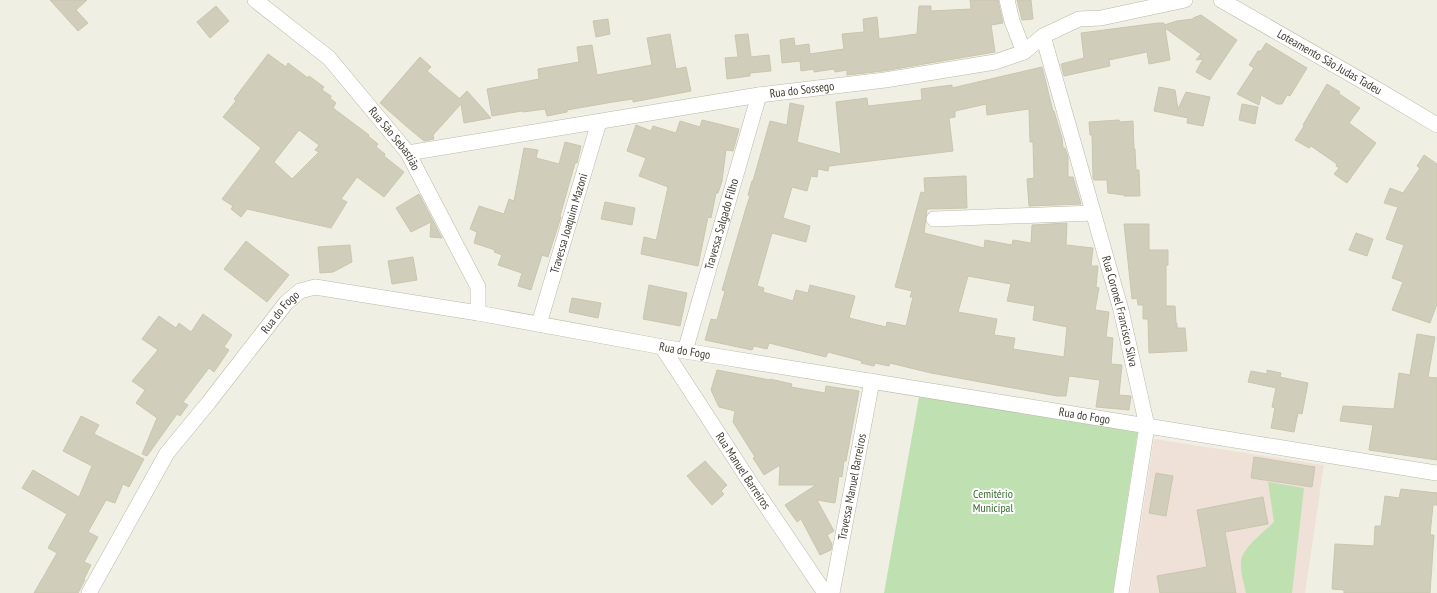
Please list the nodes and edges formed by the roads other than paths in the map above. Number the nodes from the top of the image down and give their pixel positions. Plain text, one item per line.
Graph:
1 (255, 0) edge
2 (1007, 0) edge
3 (1185, 0) edge
4 (1221, 0) edge
5 (1043, 36) junction
6 (1024, 52) junction
7 (759, 96) junction
8 (599, 122) junction
9 (1437, 125) edge
10 (408, 153) junction
11 (1093, 213) junction
12 (934, 219) dead end
13 (478, 314) junction
14 (539, 324) junction
15 (662, 347) junction
16 (684, 351) junction
17 (872, 382) junction
18 (1147, 426) junction
19 (1437, 473) edge
20 (88, 593) edge
21 (825, 593) edge
22 (832, 593) edge
23 (1121, 593) edge

1 - 10 street, Rua São Sebastião
2 - 6 street
3 - 5 street, Rua do Sossego
4 - 9 street, Loteamento São Judas Tadeu
5 - 6 street, Rua do Sossego
5 - 11 street, Rua Coronel Francisco Silva
6 - 7 street, Rua do Sossego
7 - 8 street, Rua do Sossego
7 - 16 street, Travessa Salgado Filho
8 - 10 street, Rua do Sossego
8 - 14 street, Travessa Joaquim Mazoni
10 - 13 street, Rua São Sebastião
11 - 12 street
11 - 18 street, Rua Coronel Francisco Silva
13 - 14 street, Rua do Fogo
13 - 20 street, Rua do Fogo
14 - 15 street, Rua do Fogo
15 - 16 street, Rua do Fogo
15 - 21 street, Rua Manuel Barreiros
16 - 17 street, Rua do Fogo
17 - 18 street, Rua do Fogo
17 - 22 street, Travessa Manuel Barreiros
18 - 19 street, Rua do Fogo
18 - 23 street, Rua Coronel Francisco Silva

